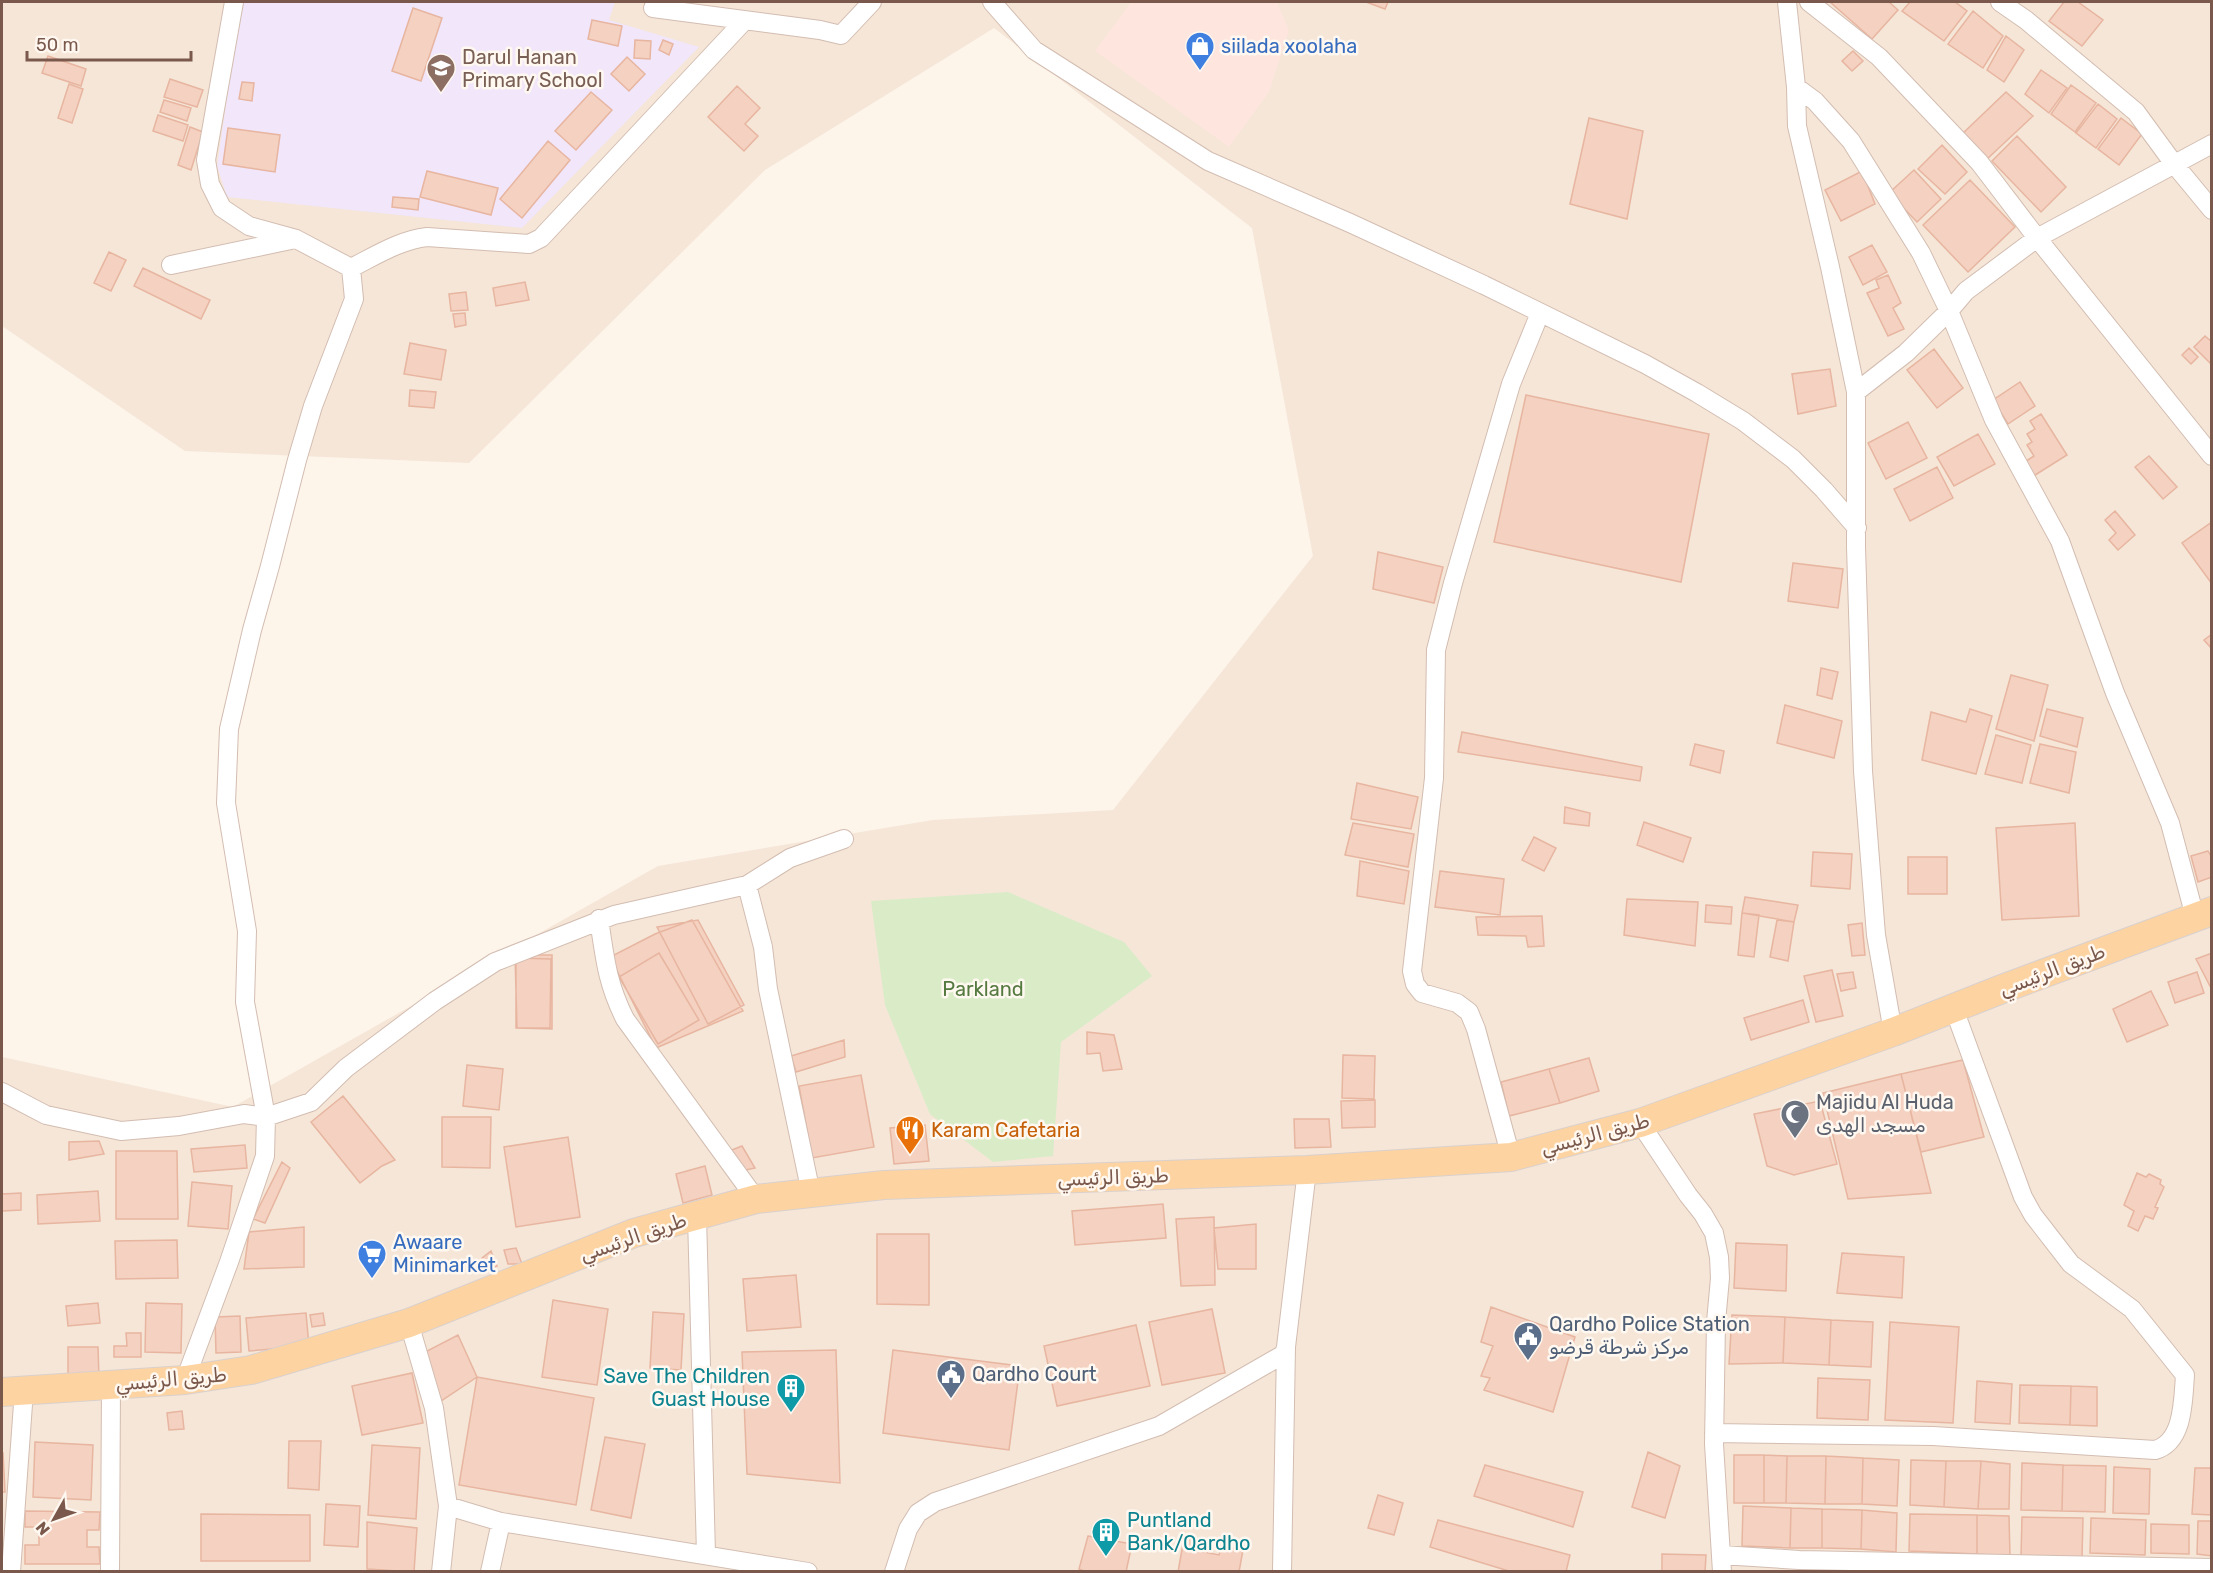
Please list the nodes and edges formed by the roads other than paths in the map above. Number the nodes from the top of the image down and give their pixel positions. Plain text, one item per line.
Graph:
1 (234, 2) edge
2 (872, 2) edge
3 (992, 2) edge
4 (1787, 2) edge
5 (1809, 2) edge
6 (2000, 2) edge
7 (653, 8) dead end
8 (745, 20) junction
9 (1796, 87) junction
10 (2211, 144) edge
11 (2174, 164) junction
12 (2211, 210) edge
13 (2037, 238) junction
14 (296, 239) junction
15 (171, 265) dead end
16 (351, 268) junction
17 (1950, 311) junction
18 (1540, 313) junction
19 (1856, 392) junction
20 (2211, 456) edge
21 (1857, 528) junction
22 (843, 839) dead end
23 (747, 885) junction
24 (2203, 914) edge
25 (599, 920) junction
26 (1954, 1009) junction
27 (1893, 1032) junction
28 (2, 1092) edge
29 (266, 1117) junction
30 (1640, 1123) junction
31 (1511, 1157) junction
32 (1307, 1170) junction
33 (811, 1193) junction
34 (756, 1199) junction
35 (697, 1216) junction
36 (409, 1323) junction
37 (1286, 1347) junction
38 (185, 1380) junction
39 (111, 1384) junction
40 (13, 1391) edge
41 (1714, 1433) junction
42 (448, 1506) junction
43 (501, 1522) junction
44 (706, 1554) junction
45 (1722, 1563) edge
46 (2211, 1568) edge
47 (11, 1572) edge
48 (110, 1572) edge
49 (441, 1572) edge
50 (490, 1572) edge
51 (808, 1572) edge
52 (894, 1572) edge
53 (1282, 1572) edge

1 - 14 street
2 - 8 street
3 - 18 street
4 - 9 street
5 - 13 street
6 - 11 street
7 - 8 street
8 - 16 street
9 - 17 street
9 - 19 street
10 - 11 street
11 - 12 street
11 - 13 street
13 - 17 street
13 - 20 street
14 - 15 street
14 - 16 street
16 - 29 street
17 - 19 street
17 - 24 street
18 - 21 street
18 - 31 street
19 - 21 street
21 - 27 street
22 - 23 street
23 - 25 street
23 - 33 street
24 - 26 main road, طريق الرئيسي
25 - 29 street
25 - 34 street
26 - 27 main road, طريق الرئيسي
26 - 41 street
27 - 30 main road, طريق الرئيسي
28 - 29 street
29 - 38 street
30 - 31 main road, طريق الرئيسي
30 - 41 street
31 - 32 main road, طريق الرئيسي
32 - 33 main road, طريق الرئيسي
32 - 37 street
33 - 34 main road, طريق الرئيسي
34 - 35 main road, طريق الرئيسي
35 - 36 main road, طريق الرئيسي
35 - 44 street
36 - 38 main road, طريق الرئيسي
36 - 42 street
37 - 52 street
37 - 53 street
38 - 39 main road, طريق الرئيسي
39 - 40 main road, طريق الرئيسي
39 - 48 street
40 - 47 street
41 - 45 street
42 - 43 street
42 - 49 street
43 - 44 street
43 - 50 street
44 - 51 street
45 - 46 street

